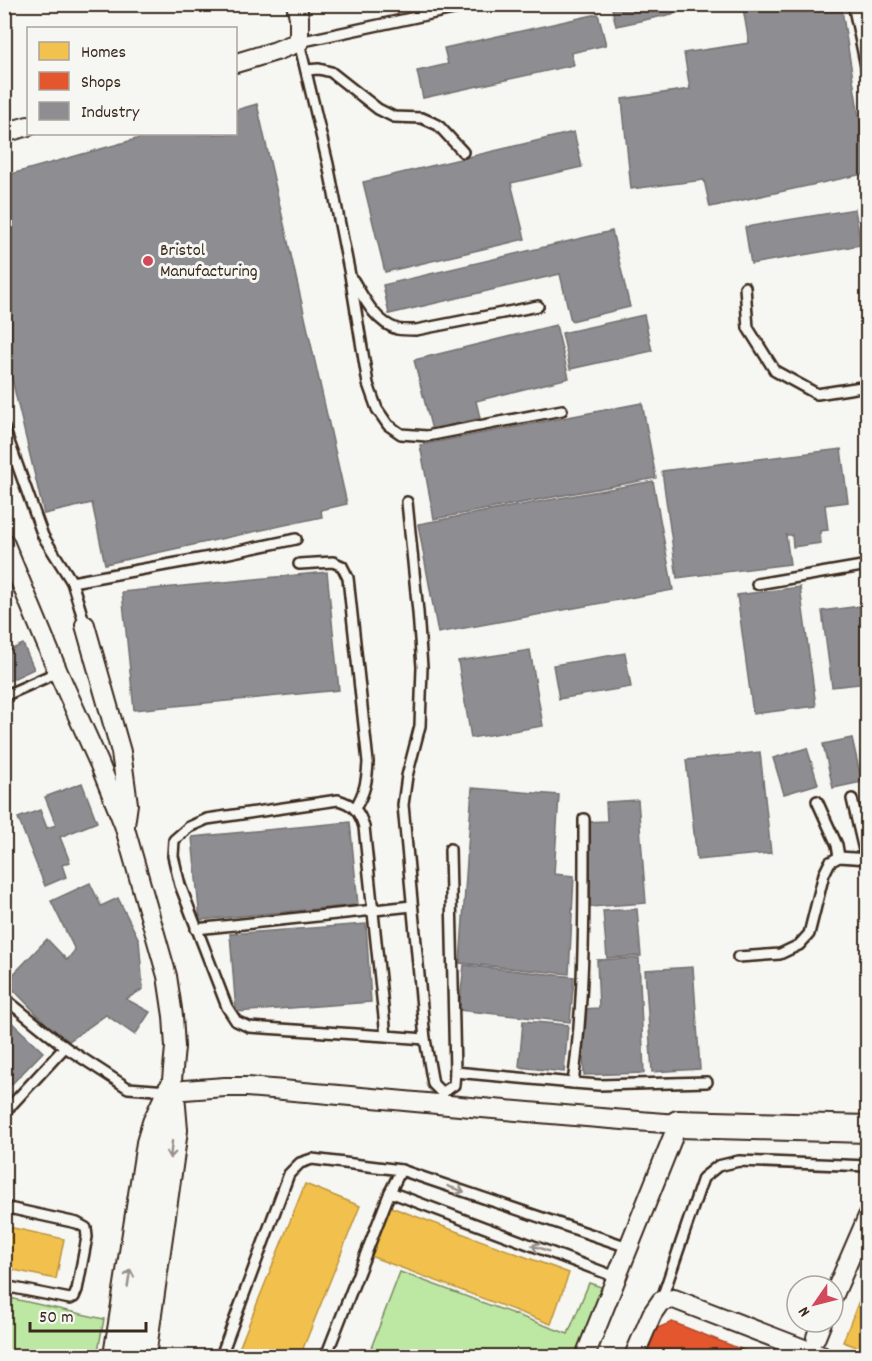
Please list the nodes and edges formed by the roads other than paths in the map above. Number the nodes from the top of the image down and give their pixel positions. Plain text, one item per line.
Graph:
1 (296, 4) edge
2 (477, 4) edge
3 (853, 4) edge
4 (299, 42) junction
5 (237, 63) edge
6 (306, 70) junction
7 (867, 76) edge
8 (27, 126) edge
9 (4, 133) edge
10 (463, 152) dead end
11 (350, 276) junction
12 (746, 287) dead end
13 (538, 306) dead end
14 (867, 386) edge
15 (562, 410) dead end
16 (4, 428) edge
17 (407, 502) dead end
18 (296, 538) dead end
19 (4, 542) edge
20 (299, 564) dead end
21 (867, 565) edge
22 (72, 582) junction
23 (757, 584) dead end
24 (86, 625) joint
25 (58, 672) junction
26 (4, 696) edge
27 (852, 799) dead end
28 (817, 801) dead end
29 (355, 808) junction
30 (584, 819) dead end
31 (124, 825) junction
32 (450, 849) dead end
33 (839, 857) junction
34 (867, 859) edge
35 (412, 906) junction
36 (372, 910) junction
37 (196, 929) junction
38 (738, 957) dead end
39 (4, 998) edge
40 (386, 1035) junction
41 (425, 1039) junction
42 (65, 1047) junction
43 (455, 1072) junction
44 (707, 1082) dead end
45 (573, 1083) junction
46 (171, 1091) junction
47 (443, 1098) junction
48 (4, 1113) edge
49 (678, 1124) junction
50 (867, 1129) edge
51 (867, 1166) edge
52 (401, 1170) junction
53 (390, 1192) junction
54 (4, 1207) edge
55 (867, 1216) edge
56 (628, 1247) junction
57 (843, 1274) edge
58 (616, 1277) junction
59 (4, 1286) edge
60 (661, 1301) junction
61 (117, 1356) edge
62 (142, 1356) edge
63 (222, 1356) edge
64 (326, 1356) edge
65 (585, 1356) edge
66 (634, 1356) edge
67 (822, 1356) edge

1 - 4 street
2 - 4 lane
3 - 7 lane
4 - 5 street
4 - 6 lane
6 - 10 lane
6 - 11 lane
8 - 9 street
11 - 13 lane
11 - 15 lane
12 - 14 lane
16 - 22 lane
17 - 35 lane
18 - 22 lane
19 - 25 street
20 - 29 lane
21 - 23 lane
22 - 24 lane
24 - 31 street
25 - 26 lane
25 - 31 street
27 - 34 lane
28 - 33 lane
29 - 36 lane
29 - 37 lane
30 - 45 lane
31 - 46 street
32 - 43 lane
33 - 34 lane
33 - 38 lane
35 - 36 lane
35 - 41 lane
36 - 37 lane
36 - 40 lane
37 - 40 lane
39 - 42 lane
40 - 41 lane
41 - 47 lane
42 - 46 lane
42 - 48 lane
43 - 45 lane
43 - 47 lane
44 - 45 lane
46 - 47 street
61 -> 46 street
46 -> 62 street
47 - 49 street
49 - 50 street
49 - 56 street
51 - 60 lane
52 - 53 lane
52 -> 56 lane
52 - 63 lane
58 -> 53 lane
53 - 64 lane
54 - 59 lane
55 - 57 street
56 - 58 street
58 - 65 street
60 - 66 street
60 - 67 street

